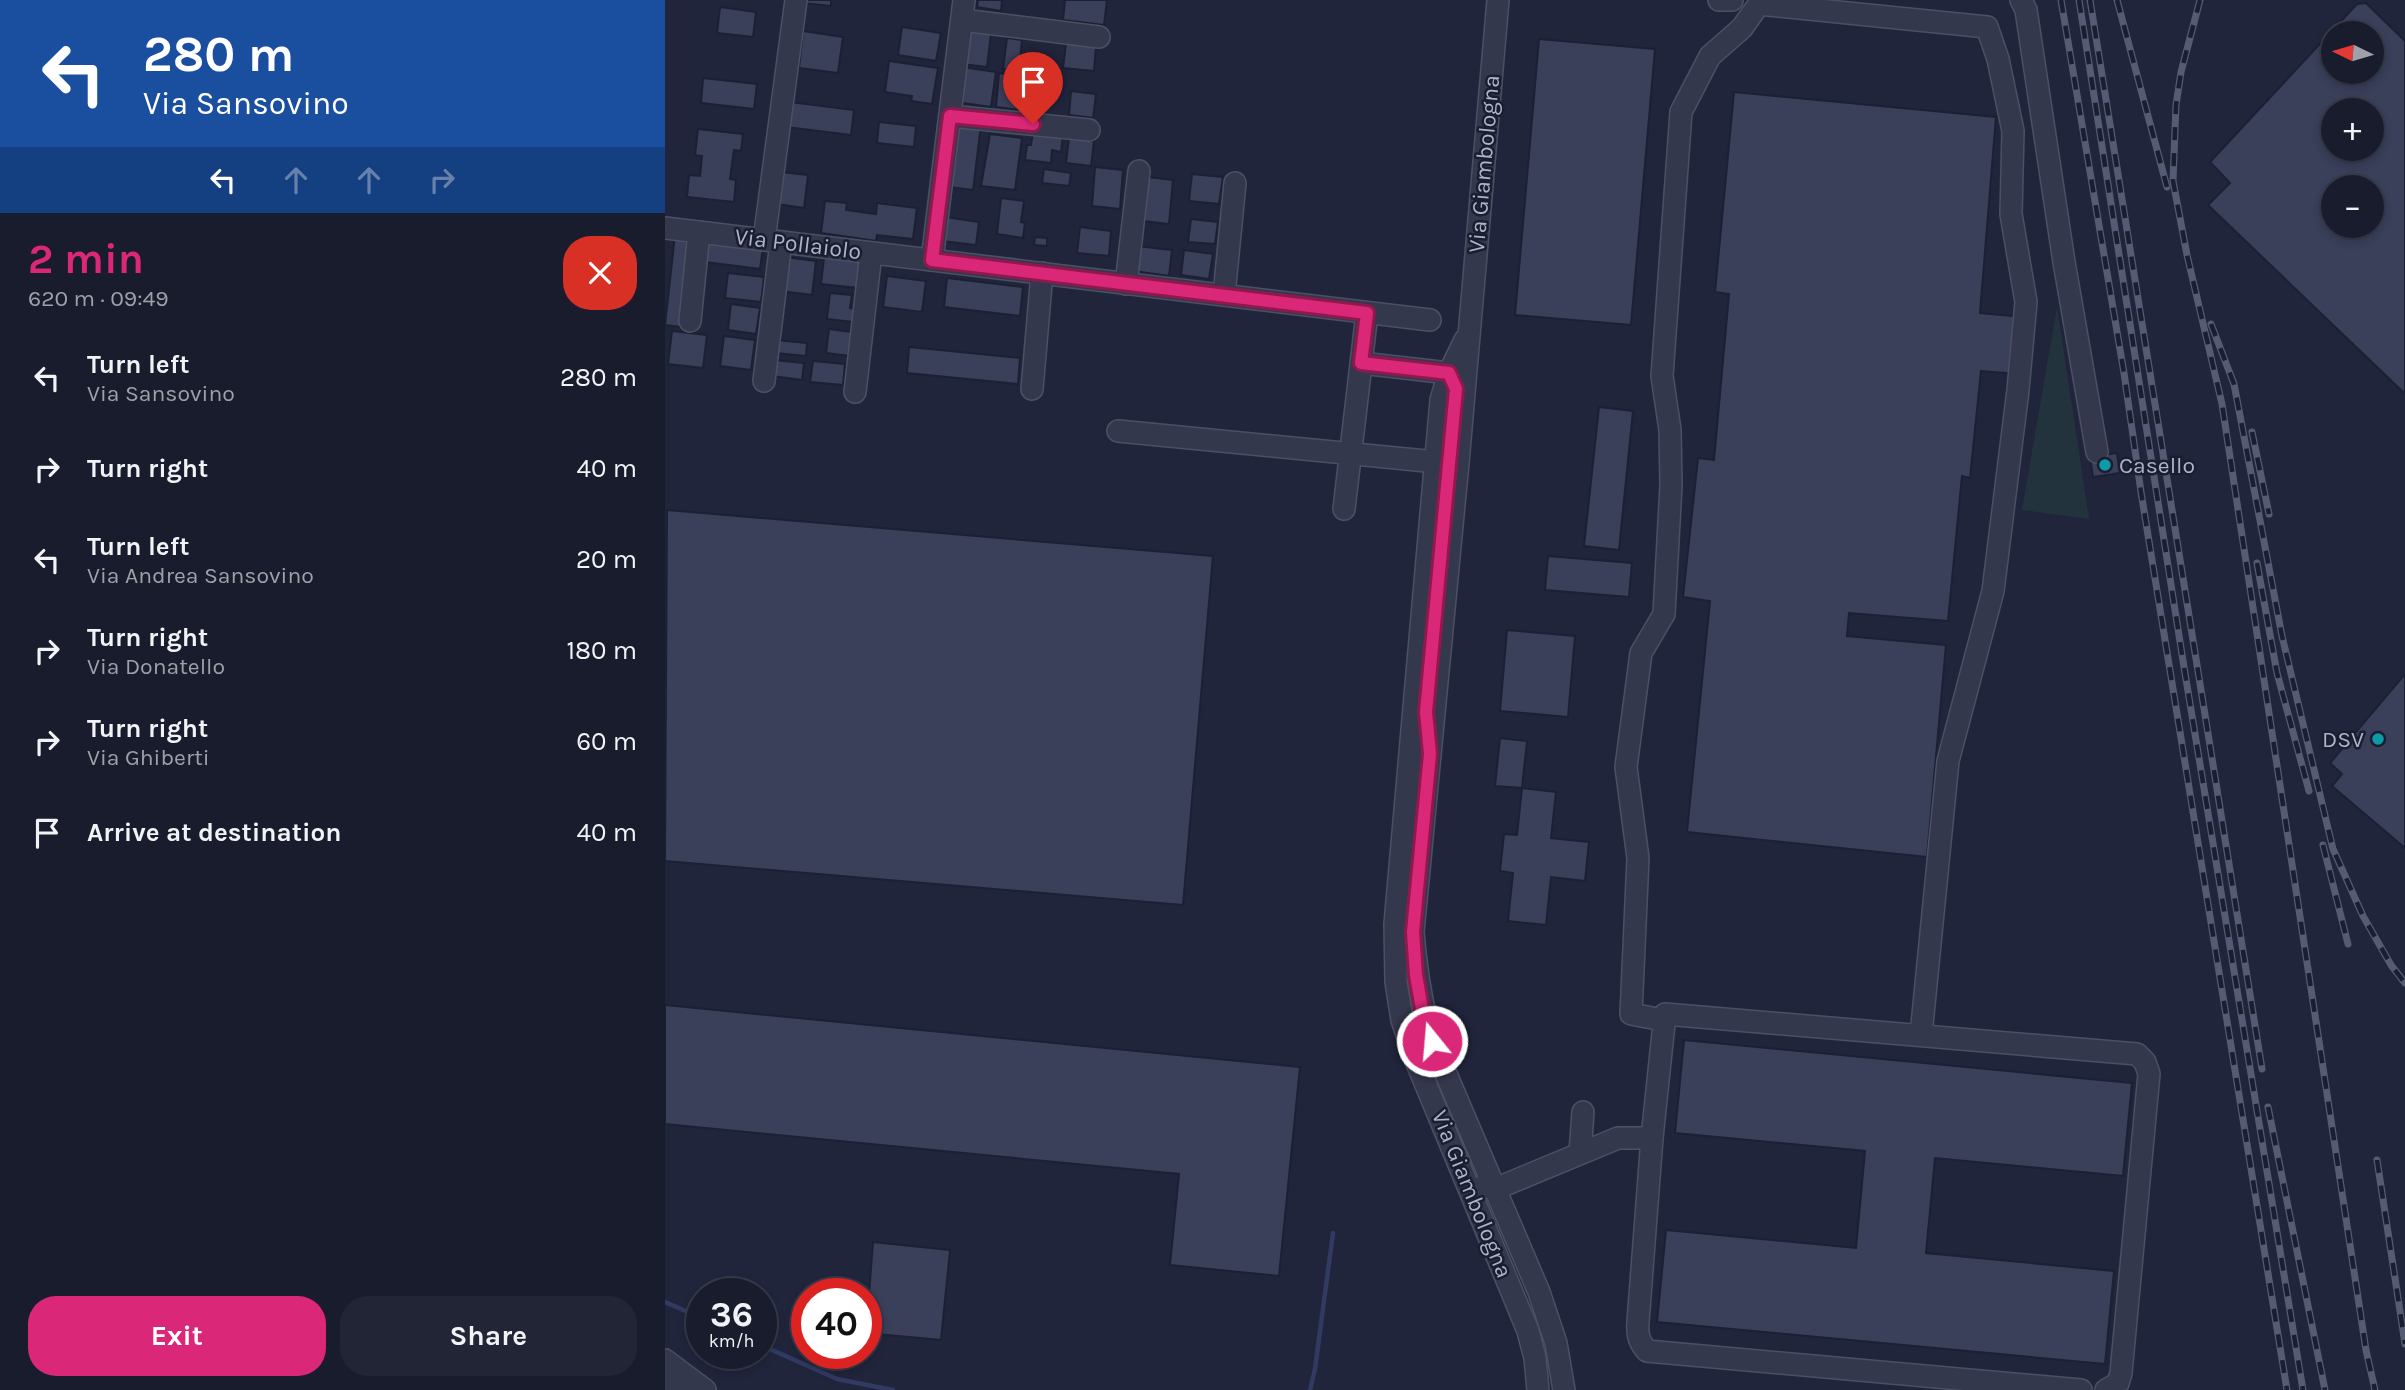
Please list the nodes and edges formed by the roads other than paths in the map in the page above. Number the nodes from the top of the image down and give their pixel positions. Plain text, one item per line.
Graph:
1 (796, 0) edge
2 (1498, 0) edge
3 (2021, 0) edge
4 (963, 10) edge
5 (1099, 37) dead end
6 (950, 116) junction
7 (1089, 130) dead end
8 (1139, 171) dead end
9 (1235, 183) dead end
10 (665, 228) edge
11 (699, 232) junction
12 (773, 241) junction
13 (871, 253) junction
14 (932, 260) junction
15 (1042, 273) junction
16 (1126, 284) junction
17 (1224, 296) junction
18 (1367, 313) junction
19 (1430, 320) dead end
20 (690, 321) dead end
21 (1470, 329) junction
22 (1361, 363) junction
23 (1449, 373) junction
24 (764, 381) dead end
25 (1032, 389) dead end
26 (855, 392) dead end
27 (1118, 431) dead end
28 (2097, 452) dead end
29 (1351, 453) junction
30 (1442, 462) junction
31 (1344, 509) dead end
32 (1430, 599) junction
33 (1430, 754) junction
34 (1663, 1020) junction
35 (1921, 1035) junction
36 (1583, 1112) dead end
37 (1652, 1138) junction
38 (1580, 1153) junction
39 (1467, 1182) junction
40 (1495, 1189) junction
41 (665, 1360) edge
42 (705, 1390) edge
43 (1538, 1390) edge
44 (1564, 1390) edge
45 (2081, 1390) edge
46 (2106, 1390) edge

1 - 12 street
2 - 21 street, Via Giambologna
3 - 28 street
4 - 5 street
4 - 6 street
6 - 7 street
6 - 14 street
8 - 16 street
9 - 17 street
10 - 11 street, Via Pollaiolo
11 - 12 street, Via Pollaiolo
11 - 20 street
12 - 13 street, Via Pollaiolo
12 - 24 street
13 - 14 street, Via Pollaiolo
13 - 26 street
14 - 15 street, Via Pollaiolo
15 - 16 street, Via Pollaiolo
15 - 25 street
16 - 17 street, Via Pollaiolo
17 - 18 street, Via Pollaiolo
18 - 19 street, Via Pollaiolo
18 - 22 street
21 - 23 street, Via Giambologna
21 - 33 street, Via Giambologna
22 - 23 street
22 - 29 street
23 - 30 street, Via Giambologna
27 - 29 street
29 - 30 street
29 - 31 street
30 - 32 street, Via Giambologna
32 - 33 street, Via Giambologna
32 - 39 street, Via Giambologna
33 - 40 street, Via Giambologna
34 - 35 street
34 - 35 street
34 - 37 street
35 - 46 street
36 - 38 street
37 - 38 street
37 - 45 street
38 - 40 street
39 - 40 street
39 - 43 street, Via Giambologna
40 - 44 street, Via Giambologna
41 - 42 street

